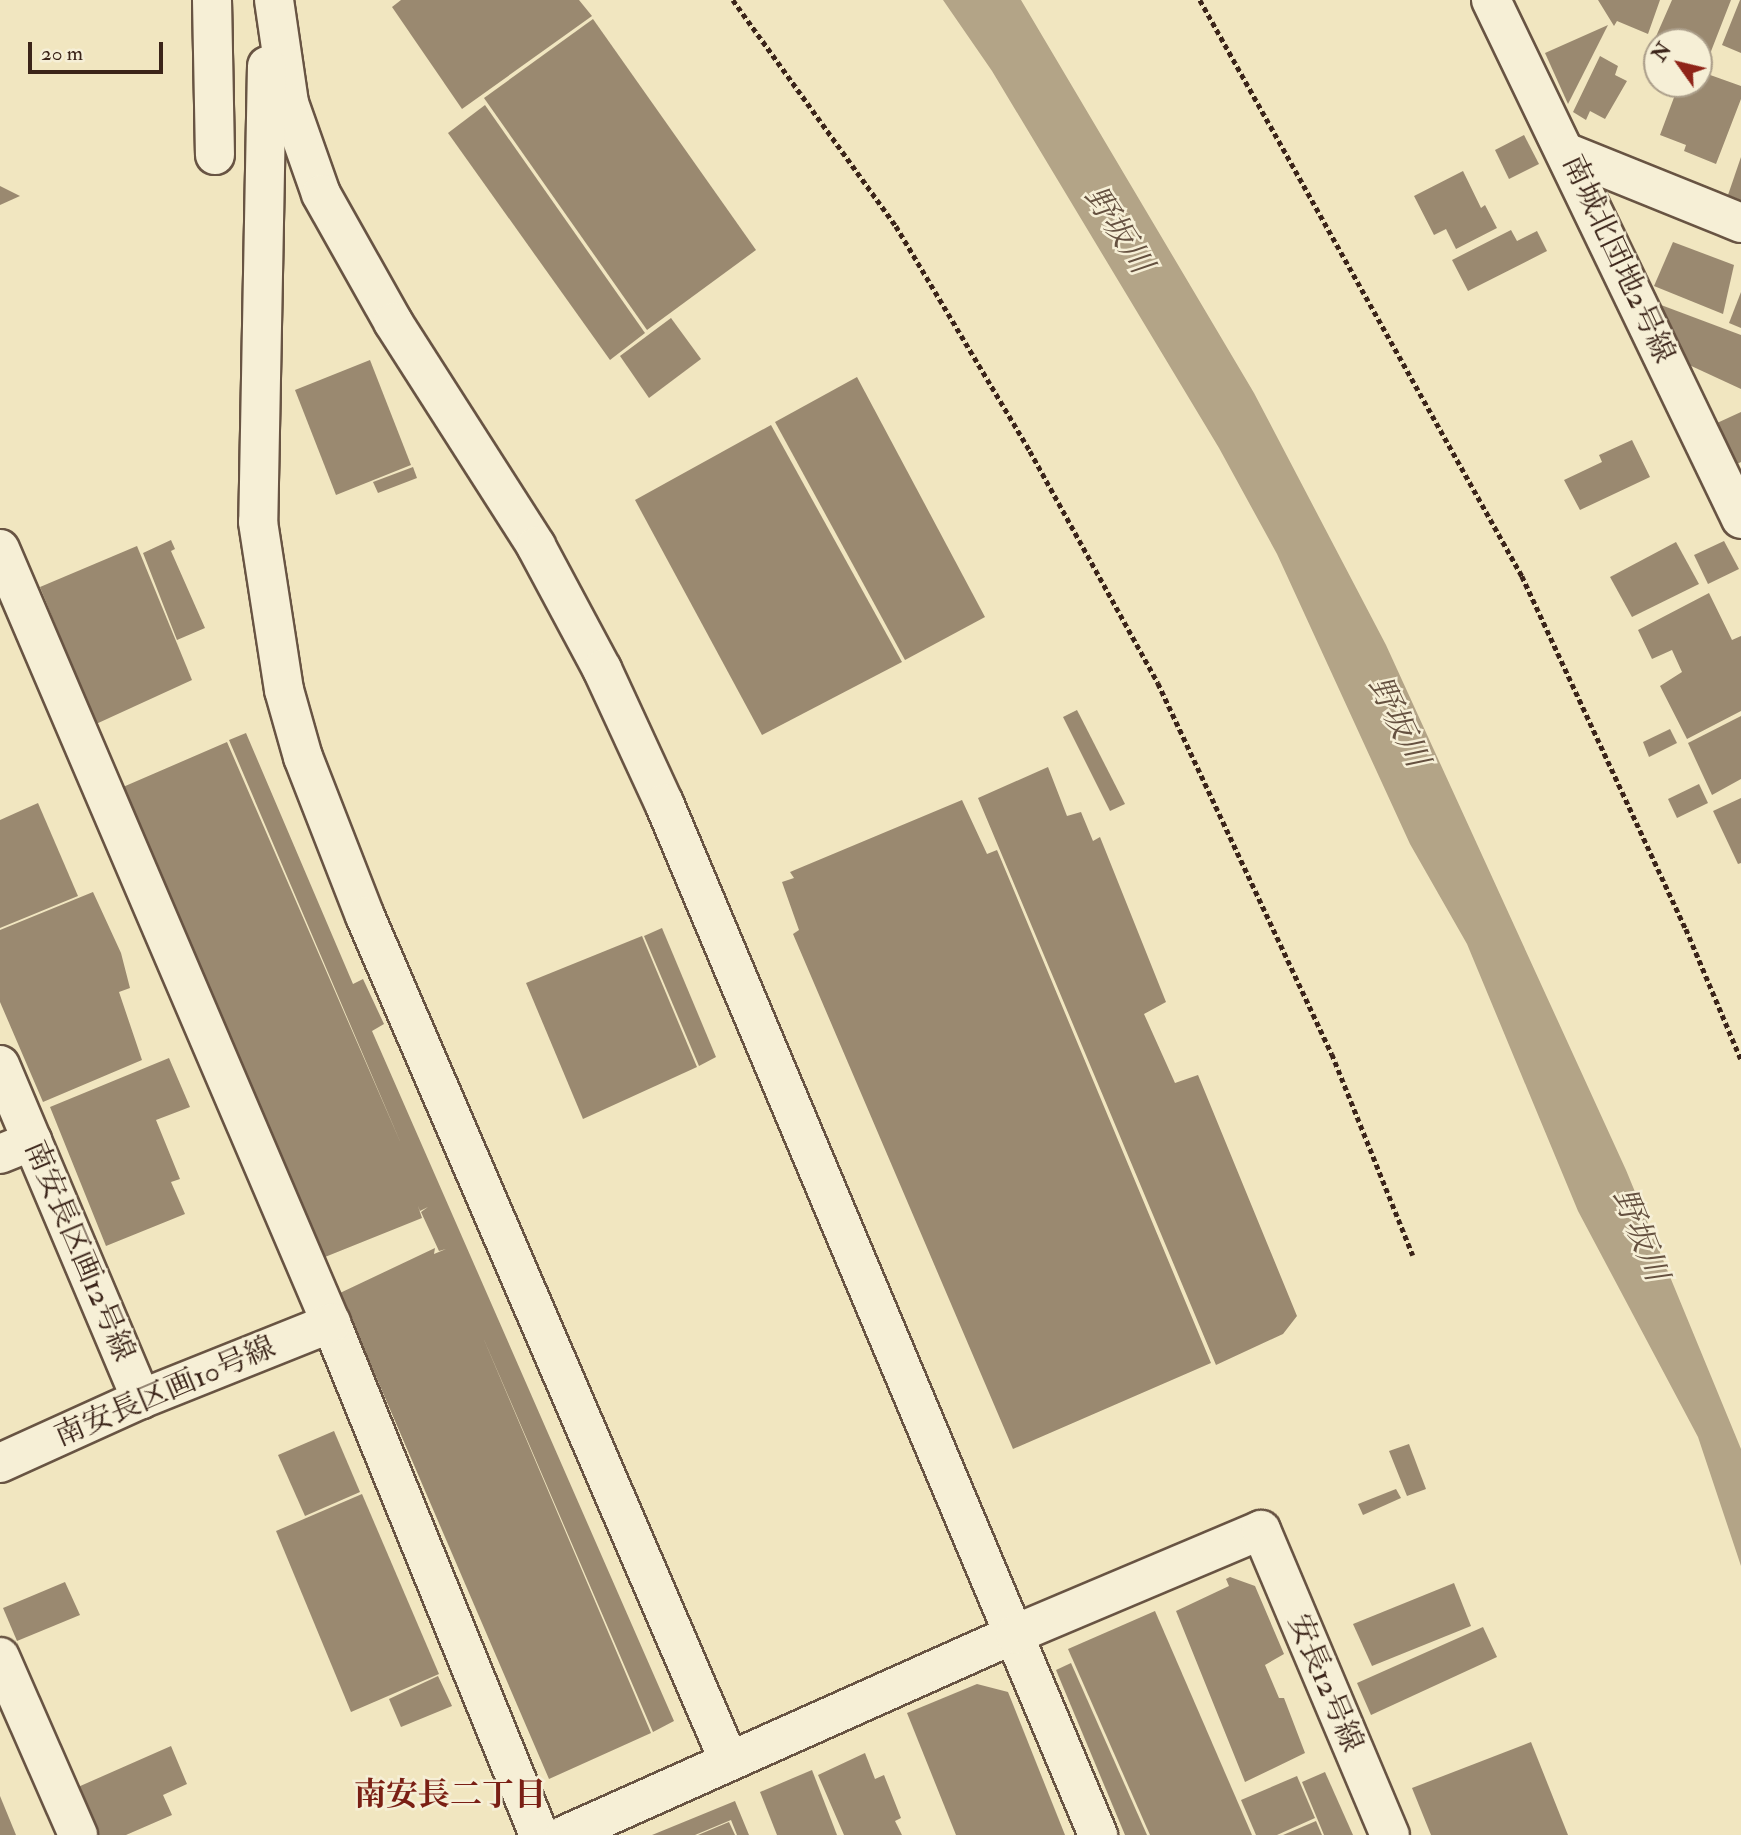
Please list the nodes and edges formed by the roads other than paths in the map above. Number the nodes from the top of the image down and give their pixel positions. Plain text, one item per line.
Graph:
1 (212, 0) edge
2 (271, 0) edge
3 (1491, 0) edge
4 (1568, 153) junction
5 (215, 155) dead end
6 (1741, 223) edge
7 (1741, 519) edge
8 (1, 552) edge
9 (0, 1065) edge
10 (16, 1147) edge
11 (331, 1323) junction
12 (141, 1399) junction
13 (0, 1463) edge
14 (1015, 1634) junction
15 (0, 1657) edge
16 (729, 1761) junction
17 (78, 1835) edge
18 (539, 1835) edge
19 (565, 1835) edge
20 (1098, 1835) edge
21 (1390, 1835) edge

1 - 5 street
2 - 14 street
2 - 16 street
3 - 4 street, 南城北団地2号線
4 - 6 street
4 - 7 street, 南城北団地2号線
8 - 11 street
9 - 10 street, 南安長区画12号線
10 - 12 street, 南安長区画12号線
11 - 12 street, 南安長区画10号線
11 - 18 street
12 - 13 street, 南安長区画10号線
14 - 16 street
14 - 20 street
14 - 21 street, 安長12号線
15 - 17 street
16 - 19 street

